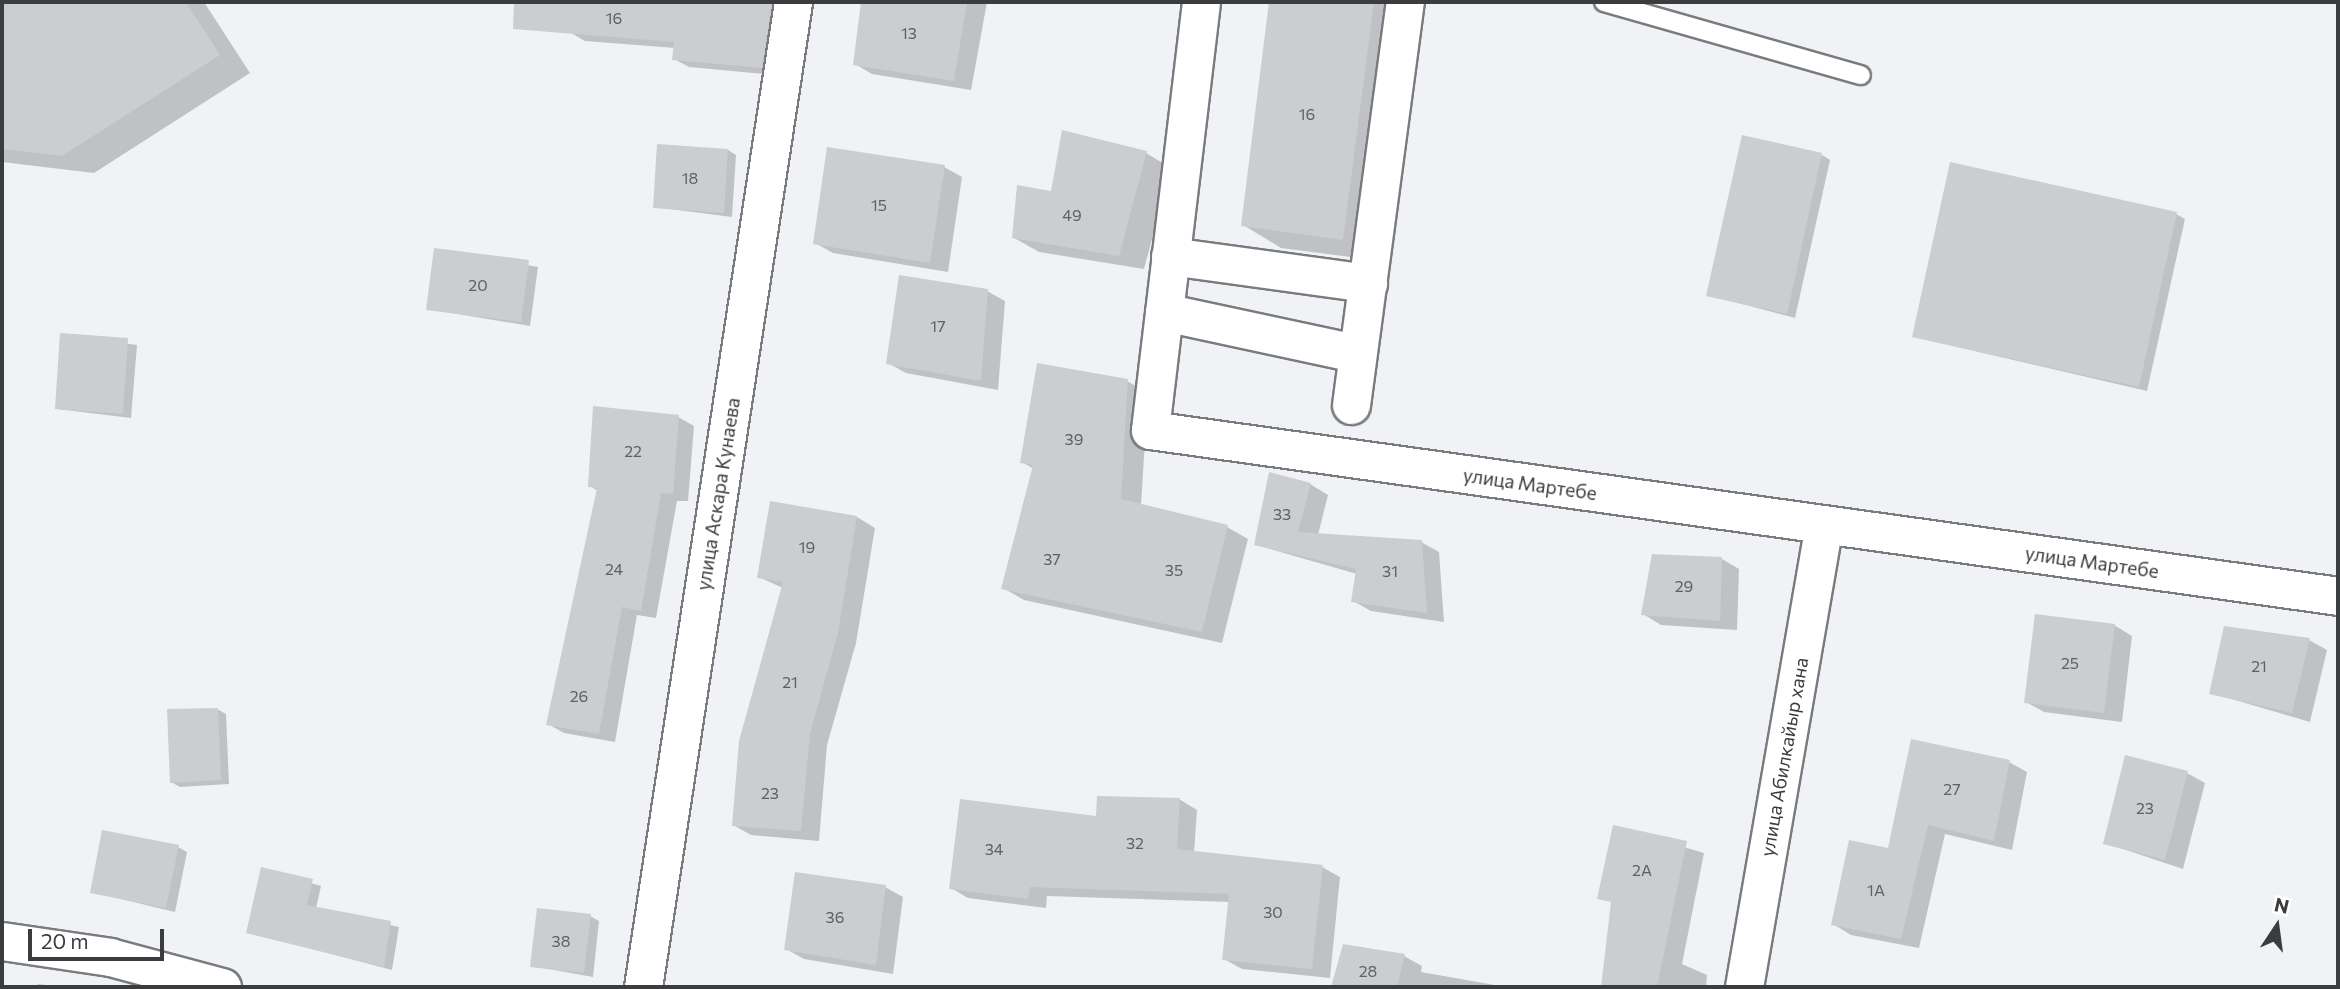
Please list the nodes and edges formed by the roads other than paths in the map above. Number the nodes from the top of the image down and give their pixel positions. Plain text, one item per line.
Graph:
1 (793, 2) edge
2 (1201, 2) edge
3 (1405, 2) edge
4 (1604, 2) edge
5 (1861, 75) dead end
6 (1170, 256) junction
7 (1368, 283) junction
8 (1164, 312) junction
9 (1356, 353) junction
10 (1351, 405) dead end
11 (1824, 526) junction
12 (2338, 596) edge
13 (2, 941) edge
14 (222, 987) edge
15 (643, 987) edge
16 (1744, 987) edge

1 - 15 street, улица Аскара Кунаева
2 - 6 street, улица Мартебе
3 - 7 street
4 - 5 lane
6 - 7 street
6 - 8 street, улица Мартебе
7 - 9 street
8 - 9 street
8 - 11 street, улица Мартебе
9 - 10 street
11 - 12 street, улица Мартебе
11 - 16 street, улица Абилкайыр хана
13 - 14 street

